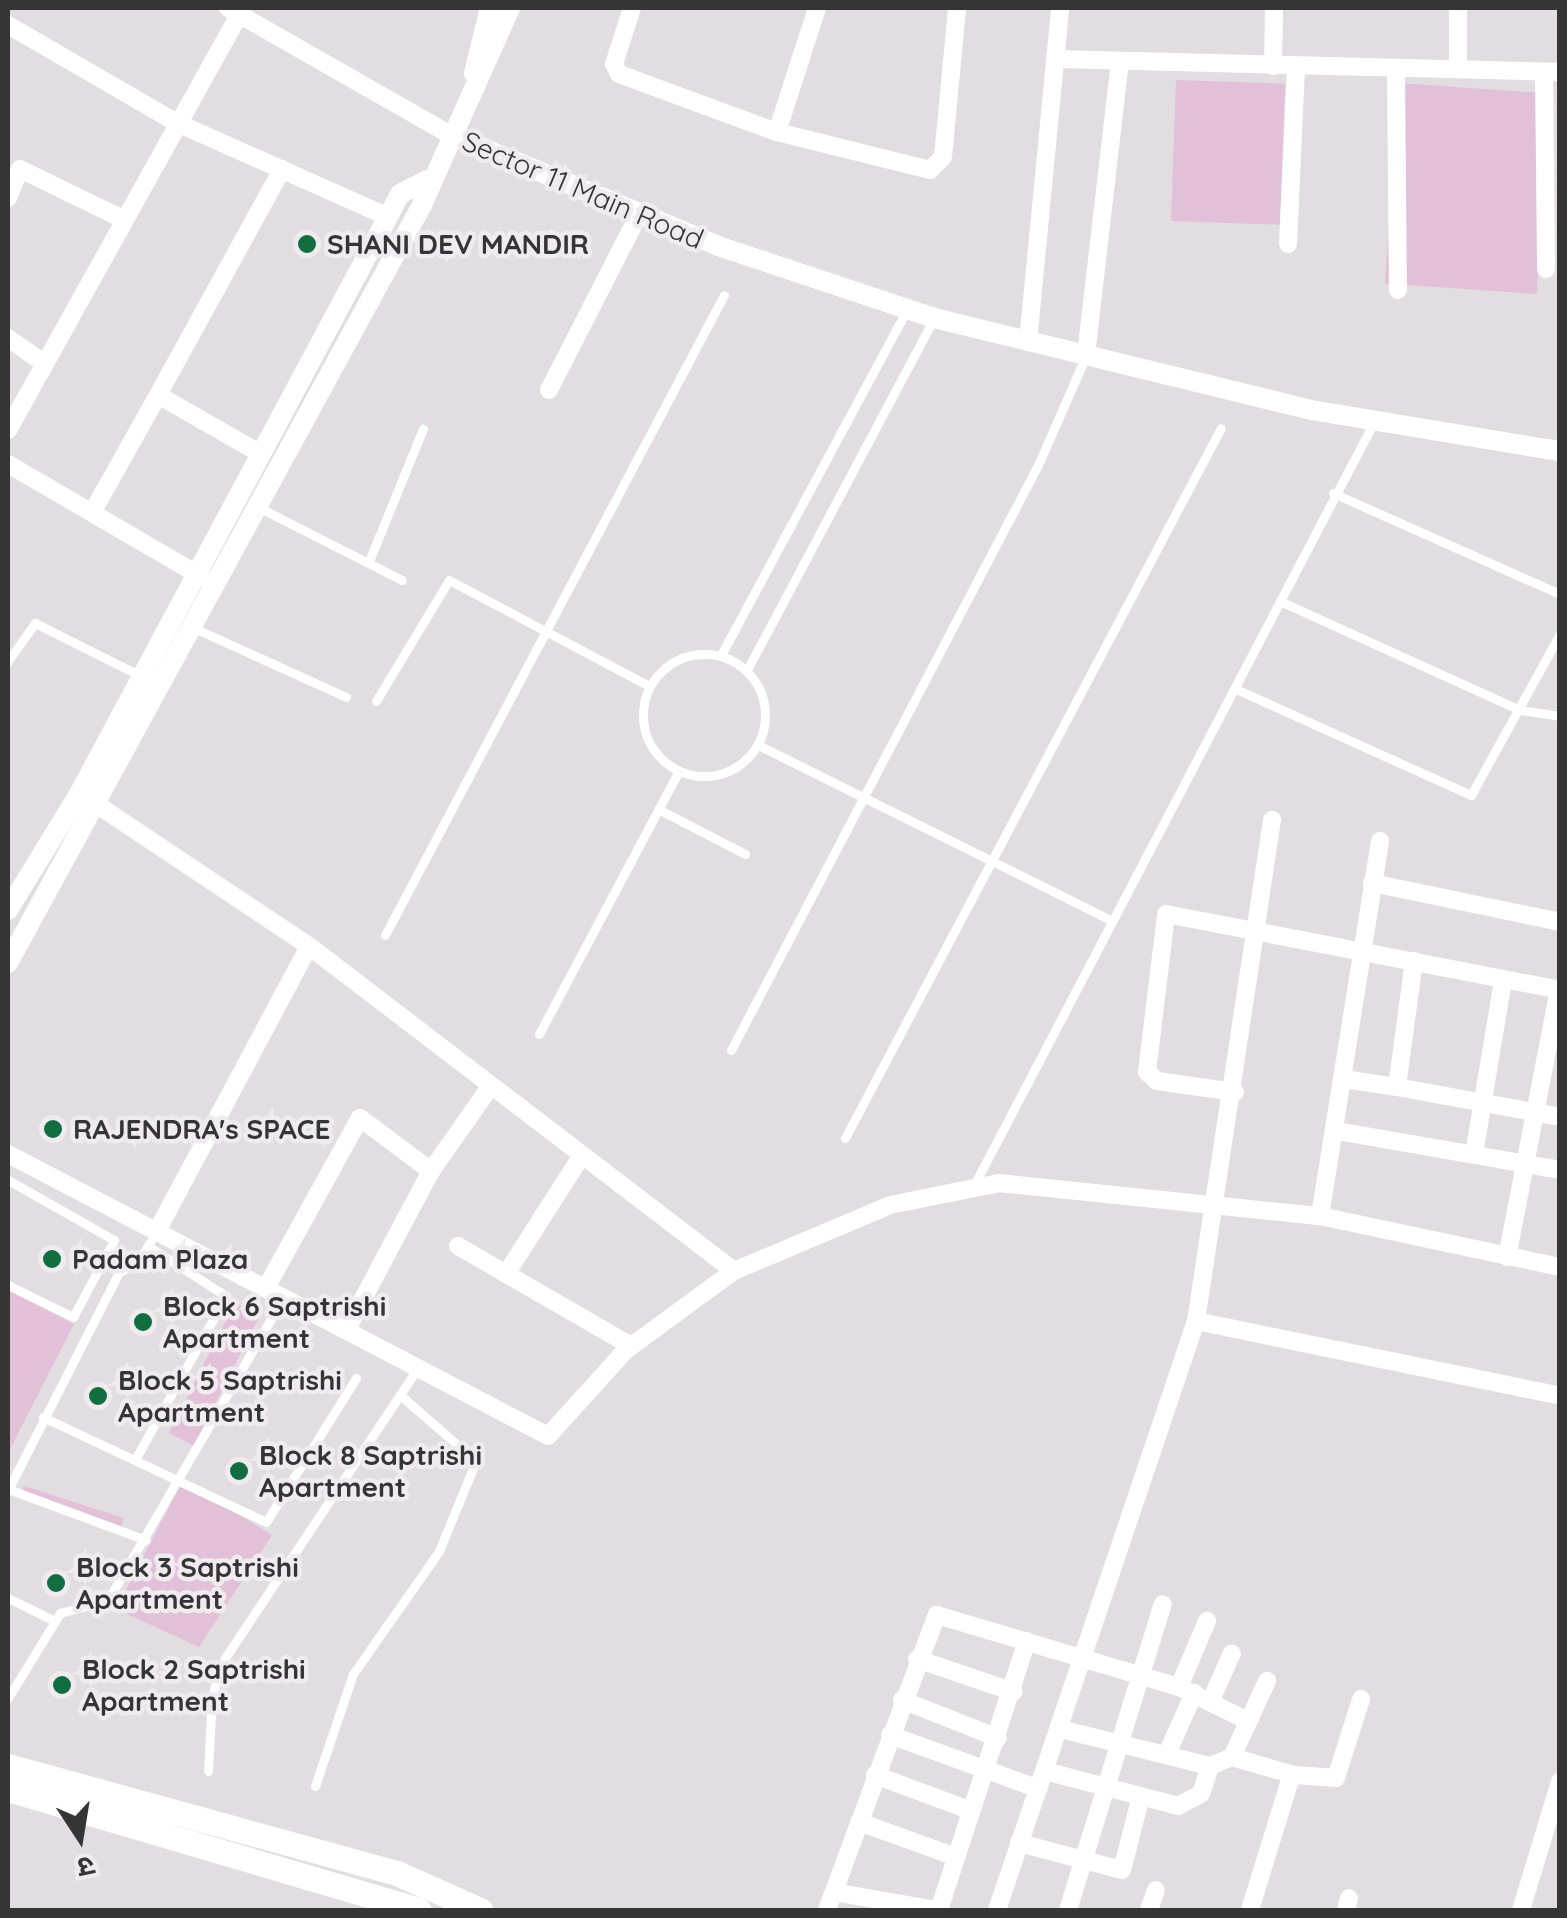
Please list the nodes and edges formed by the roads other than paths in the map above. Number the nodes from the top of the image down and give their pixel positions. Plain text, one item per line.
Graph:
1 (490, 8) edge
2 (510, 8) edge
3 (632, 8) edge
4 (817, 8) edge
5 (956, 8) edge
6 (1060, 8) edge
7 (1274, 8) edge
8 (1458, 8) edge
9 (234, 11) edge
10 (8, 25) edge
11 (1057, 59) junction
12 (1120, 61) junction
13 (1273, 66) junction
14 (1296, 66) junction
15 (1396, 68) junction
16 (1458, 68) junction
17 (474, 72) junction
18 (1552, 72) edge
19 (176, 122) junction
20 (777, 132) junction
21 (447, 133) junction
22 (282, 169) junction
23 (427, 180) junction
24 (8, 198) edge
25 (639, 214) junction
26 (119, 217) junction
27 (388, 217) junction
28 (1288, 244) dead end
29 (1546, 269) dead end
30 (1398, 290) dead end
31 (724, 295) dead end
32 (907, 309) junction
33 (934, 318) junction
34 (8, 338) edge
35 (1028, 342) junction
36 (1086, 355) junction
37 (45, 364) junction
38 (549, 390) dead end
39 (158, 396) junction
40 (1374, 422) junction
41 (1221, 428) dead end
42 (423, 429) dead end
43 (8, 430) edge
44 (1560, 451) edge
45 (261, 454) junction
46 (8, 464) edge
47 (1334, 492) junction
48 (260, 508) junction
49 (92, 511) junction
50 (369, 561) junction
51 (196, 575) junction
52 (402, 580) dead end
53 (217, 584) junction
54 (1560, 594) edge
55 (1282, 602) junction
56 (194, 628) junction
57 (548, 631) junction
58 (1560, 634) edge
59 (721, 656) junction
60 (8, 662) edge
61 (746, 670) junction
62 (141, 676) junction
63 (650, 686) junction
64 (1236, 688) junction
65 (346, 697) dead end
66 (376, 701) dead end
67 (1520, 710) junction
68 (1560, 716) edge
69 (758, 745) junction
70 (679, 771) junction
71 (79, 794) junction
72 (864, 798) junction
73 (101, 804) junction
74 (658, 809) junction
75 (1272, 820) dead end
76 (1380, 841) dead end
77 (745, 854) dead end
78 (990, 862) junction
79 (1372, 883) junction
80 (10, 899) edge
81 (1110, 920) junction
82 (1560, 922) edge
83 (1258, 928) junction
84 (385, 935) dead end
85 (309, 946) junction
86 (1362, 950) junction
87 (1414, 960) junction
88 (8, 963) edge
89 (1503, 981) junction
90 (1559, 990) edge
91 (539, 1034) dead end
92 (731, 1050) dead end
93 (1344, 1079) junction
94 (1397, 1087) junction
95 (490, 1088) junction
96 (1236, 1092) junction
97 (1484, 1102) junction
98 (1536, 1112) junction
99 (1560, 1117) edge
100 (1337, 1131) junction
101 (845, 1138) dead end
102 (8, 1154) edge
103 (1474, 1154) junction
104 (582, 1155) junction
105 (1526, 1162) junction
106 (1560, 1170) edge
107 (430, 1172) junction
108 (8, 1180) edge
109 (973, 1187) junction
110 (1220, 1204) junction
111 (1320, 1216) junction
112 (152, 1238) junction
113 (458, 1246) dead end
114 (1506, 1257) junction
115 (1560, 1267) edge
116 (734, 1271) junction
117 (506, 1274) junction
118 (8, 1285) edge
119 (266, 1288) junction
120 (284, 1296) junction
121 (1196, 1320) junction
122 (348, 1327) junction
123 (631, 1346) junction
124 (421, 1363) junction
125 (356, 1378) dead end
126 (400, 1395) junction
127 (1560, 1396) edge
128 (43, 1417) junction
129 (137, 1456) junction
130 (180, 1480) junction
131 (8, 1489) edge
132 (146, 1540) junction
133 (8, 1598) edge
134 (1163, 1604) dead end
135 (53, 1620) junction
136 (1208, 1621) dead end
137 (1027, 1641) junction
138 (1232, 1653) dead end
139 (1078, 1656) junction
140 (917, 1660) junction
141 (1141, 1675) junction
142 (1267, 1681) dead end
143 (1014, 1692) junction
144 (1195, 1693) junction
145 (8, 1698) edge
146 (1361, 1698) dead end
147 (902, 1700) junction
148 (1248, 1721) junction
149 (1060, 1728) junction
150 (890, 1735) junction
151 (998, 1738) junction
152 (1120, 1743) junction
153 (1166, 1754) junction
154 (1232, 1757) junction
155 (8, 1766) edge
156 (1210, 1766) junction
157 (986, 1770) junction
158 (208, 1771) dead end
159 (876, 1775) junction
160 (1294, 1775) junction
161 (1042, 1780) junction
162 (1560, 1782) edge
163 (315, 1786) dead end
164 (1106, 1787) junction
165 (8, 1789) edge
166 (1141, 1796) junction
167 (972, 1811) junction
168 (859, 1822) junction
169 (1019, 1844) junction
170 (956, 1858) junction
171 (1084, 1860) junction
172 (1156, 1890) dead end
173 (834, 1892) junction
174 (420, 1910) edge
175 (480, 1910) edge
176 (827, 1910) edge
177 (938, 1910) edge
178 (997, 1910) edge
179 (1068, 1910) edge
180 (1149, 1910) edge
181 (1250, 1910) edge
182 (1521, 1910) edge

1 - 17 street
2 - 17 street
3 - 20 street
4 - 20 street
5 - 20 street
6 - 11 street
7 - 13 street
8 - 16 street
9 - 19 street
9 - 21 street
10 - 19 street
11 - 12 street
11 - 35 street
12 - 13 street
12 - 36 street
13 - 14 street
14 - 15 street
14 - 28 street
15 - 16 street
15 - 30 street
16 - 18 street
17 - 21 street
18 - 29 street
19 - 22 street
19 - 26 street
21 - 23 street
21 - 25 street, Sector 11 Main Road
22 - 27 street
22 - 39 street
23 - 27 street
23 - 48 street
24 - 26 street
25 - 32 street, Sector 11 Main Road
25 - 38 street
26 - 37 street
27 - 45 street
31 - 57 lane
32 - 33 street, Sector 11 Main Road
32 - 59 lane
33 - 35 street, Sector 11 Main Road
33 - 61 lane
34 - 37 street
35 - 36 street, Sector 11 Main Road
36 - 40 street, Sector 11 Main Road
36 - 72 lane
37 - 43 street
39 - 45 street
39 - 49 street
40 - 44 street, Sector 11 Main Road
40 - 47 lane
41 - 78 lane
42 - 50 lane
45 - 51 street
46 - 49 street
47 - 54 lane
47 - 55 lane
48 - 50 lane
48 - 53 street
49 - 51 street
50 - 52 lane
51 - 53 street
51 - 62 street
53 - 56 street
55 - 64 lane
55 - 67 lane
56 - 65 lane
56 - 73 street
57 - 63 lane
57 - 66 lane
57 - 84 lane
58 - 67 lane
59 - 61 lane
59 - 63 lane
60 - 62 lane
61 - 69 lane
62 - 71 street
63 - 70 lane
64 - 67 lane
64 - 81 lane
67 - 68 lane
69 - 70 lane
69 - 72 lane
70 - 74 lane
71 - 73 street
71 - 80 street
72 - 78 lane
72 - 92 lane
73 - 85 street
73 - 88 street
74 - 77 lane
74 - 91 lane
75 - 83 street
76 - 79 street
78 - 81 lane
78 - 101 lane
79 - 82 street
79 - 86 street
81 - 109 lane
83 - 86 street
83 - 96 street
83 - 96 street
85 - 95 street
85 - 112 street
86 - 87 street
86 - 93 street
87 - 89 street
87 - 94 street
89 - 90 street
89 - 97 street
90 - 98 street
93 - 94 street
93 - 100 street
94 - 97 street
95 - 104 street
95 - 107 street
96 - 110 street
97 - 98 street
97 - 103 street
98 - 99 street
98 - 105 street
100 - 103 street
100 - 111 street
102 - 112 street
103 - 105 street
104 - 116 street
104 - 117 street
105 - 106 street
105 - 114 street
107 - 119 street
107 - 122 street
108 - 118 lane
109 - 110 street
109 - 116 street
110 - 111 street
110 - 121 street
111 - 114 street
112 - 119 street
112 - 128 lane
112 - 129 lane
113 - 117 street
114 - 115 street
116 - 123 street
117 - 123 street
119 - 120 street
120 - 122 street
120 - 130 lane
121 - 127 street
121 - 139 street
122 - 124 street
123 - 124 street
124 - 126 lane
125 - 130 lane
126 - 158 lane
126 - 163 lane
128 - 129 lane
128 - 131 lane
129 - 130 lane
130 - 132 lane
131 - 132 lane
132 - 135 lane
133 - 135 lane
134 - 141 street
135 - 145 lane
136 - 144 street
137 - 139 street
137 - 140 street
137 - 143 street
138 - 144 street
139 - 141 street
139 - 149 street
140 - 143 street
140 - 147 street
141 - 144 street
141 - 152 street
142 - 148 street
143 - 151 street
144 - 148 street
144 - 153 street
146 - 160 street
147 - 150 street
147 - 151 street
148 - 154 street
149 - 152 street
149 - 161 street
150 - 157 street
150 - 159 street
151 - 157 street
152 - 153 street
152 - 164 street
153 - 156 street
154 - 156 street
154 - 160 street
155 - 175 main road
156 - 166 street
157 - 161 street
157 - 167 street
159 - 167 street
159 - 168 street
160 - 181 street
161 - 164 street
161 - 169 street
162 - 182 street
164 - 166 street
164 - 171 street
165 - 174 main road
166 - 171 street
167 - 170 street
168 - 170 street
168 - 173 street
169 - 171 street
169 - 178 street
170 - 177 street
171 - 179 street
172 - 180 street
173 - 176 street
173 - 177 street

